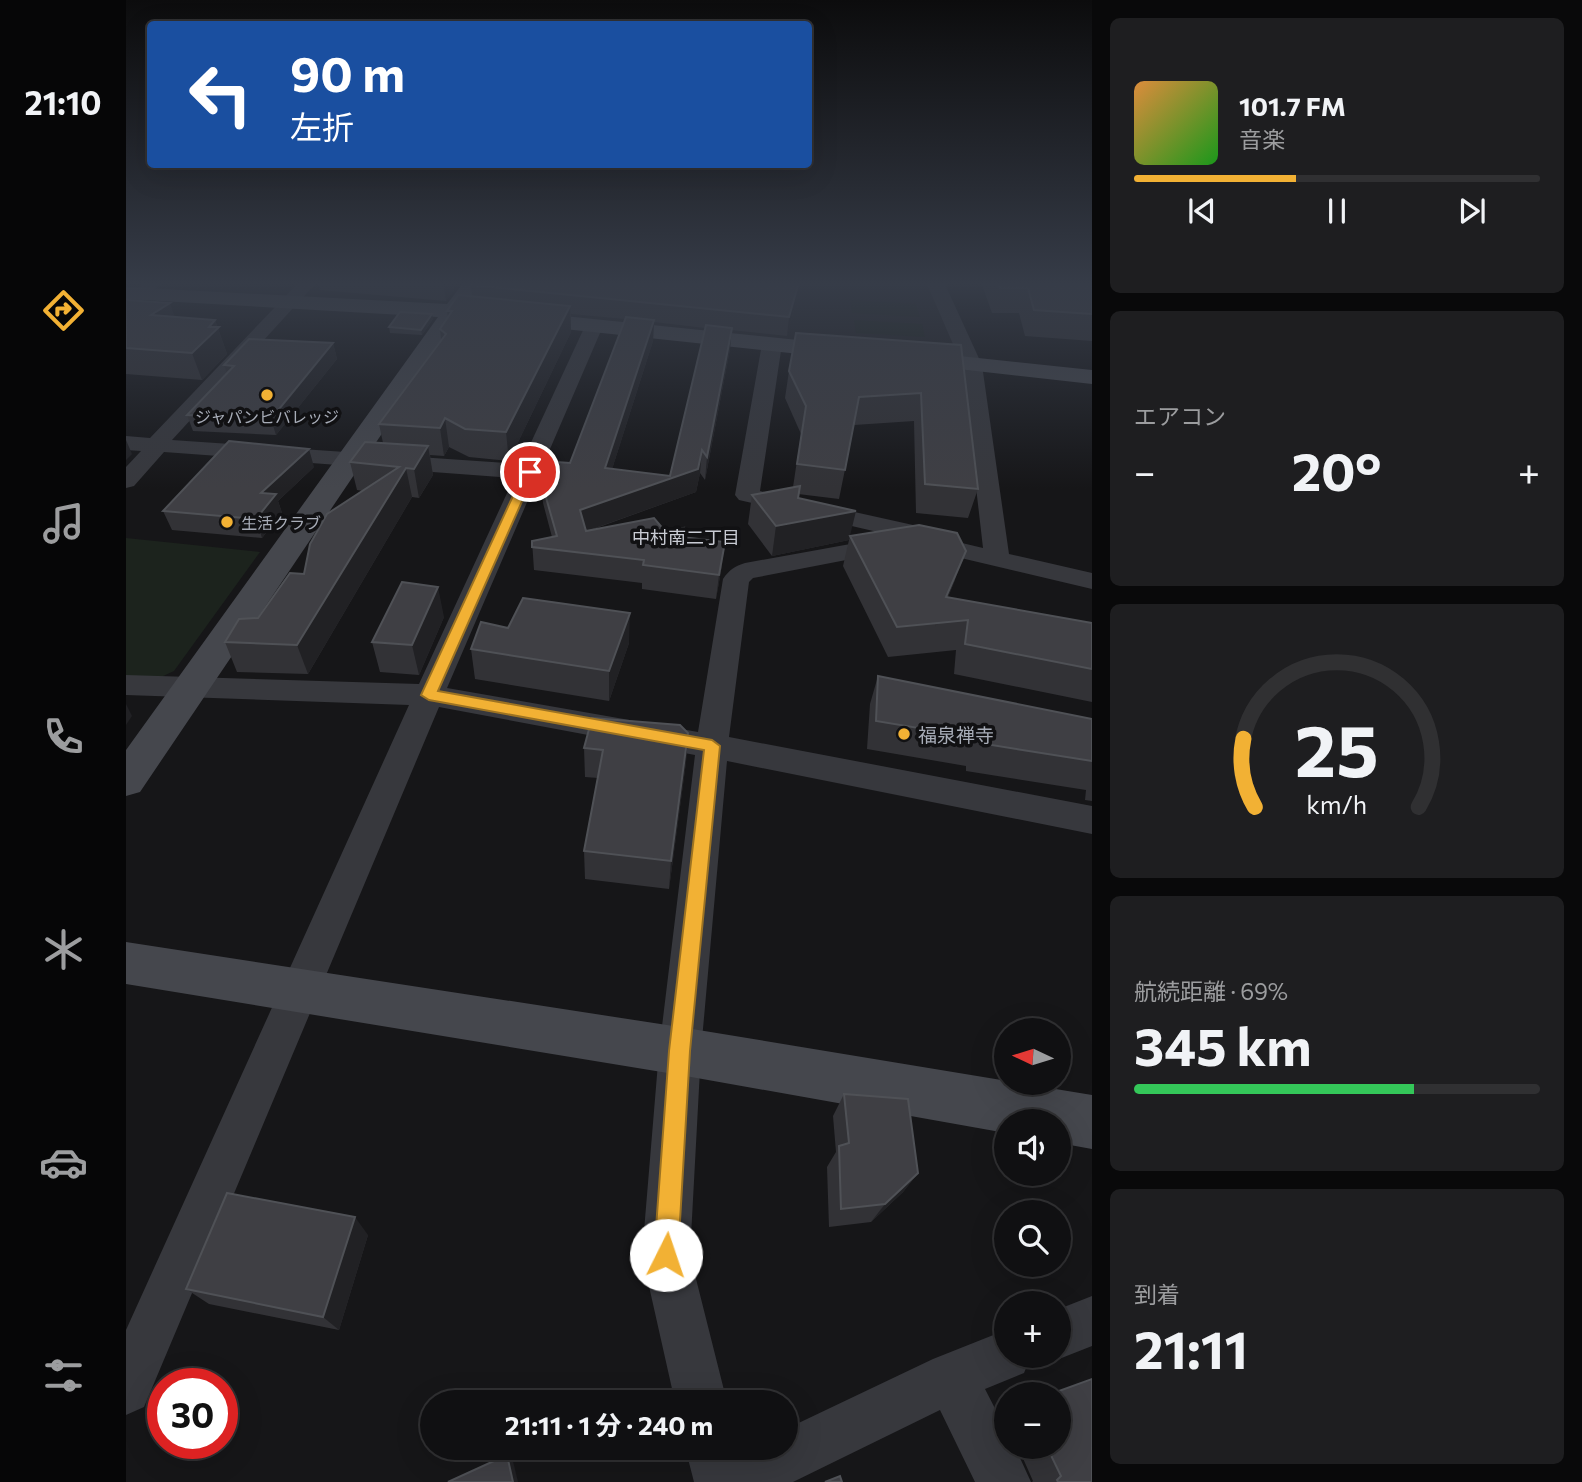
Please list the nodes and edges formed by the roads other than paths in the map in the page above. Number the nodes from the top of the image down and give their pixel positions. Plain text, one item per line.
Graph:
1 (241, 351) edge
2 (426, 351) edge
3 (583, 351) edge
4 (771, 351) edge
5 (839, 351) edge
6 (966, 351) edge
7 (865, 354) edge
8 (892, 356) edge
9 (972, 365) junction
10 (1092, 377) edge
11 (126, 443) edge
12 (158, 446) junction
13 (353, 458) junction
14 (530, 472) junction
15 (126, 481) edge
16 (915, 540) junction
17 (997, 561) junction
18 (1092, 581) edge
19 (126, 685) edge
20 (192, 687) junction
21 (429, 695) junction
22 (712, 746) junction
23 (126, 781) edge
24 (1092, 820) edge
25 (126, 963) edge
26 (302, 991) junction
27 (680, 1051) junction
28 (1092, 1122) edge
29 (1092, 1321) edge
30 (1071, 1329) edge
31 (994, 1360) edge
32 (951, 1377) junction
33 (126, 1389) edge
34 (698, 1390) edge
35 (715, 1460) edge
36 (721, 1482) edge
37 (734, 1482) edge
38 (1004, 1482) edge

1 - 12 street
2 - 13 street
3 - 14 street
4 - 16 street
5 - 7 street
6 - 9 street
8 - 9 street
9 - 10 street
9 - 17 street
11 - 12 street
12 - 13 street
12 - 15 street
13 - 14 street
13 - 20 street
14 - 21 street
16 - 17 street
16 - 22 street
17 - 18 street
19 - 20 street
20 - 21 street
20 - 23 street
21 - 22 street
21 - 26 street
22 - 24 street
22 - 27 street
25 - 26 street
26 - 27 street
26 - 33 street
27 - 28 street
27 - 34 street
29 - 30 street
31 - 32 street
32 - 37 street
32 - 38 street
35 - 36 street

